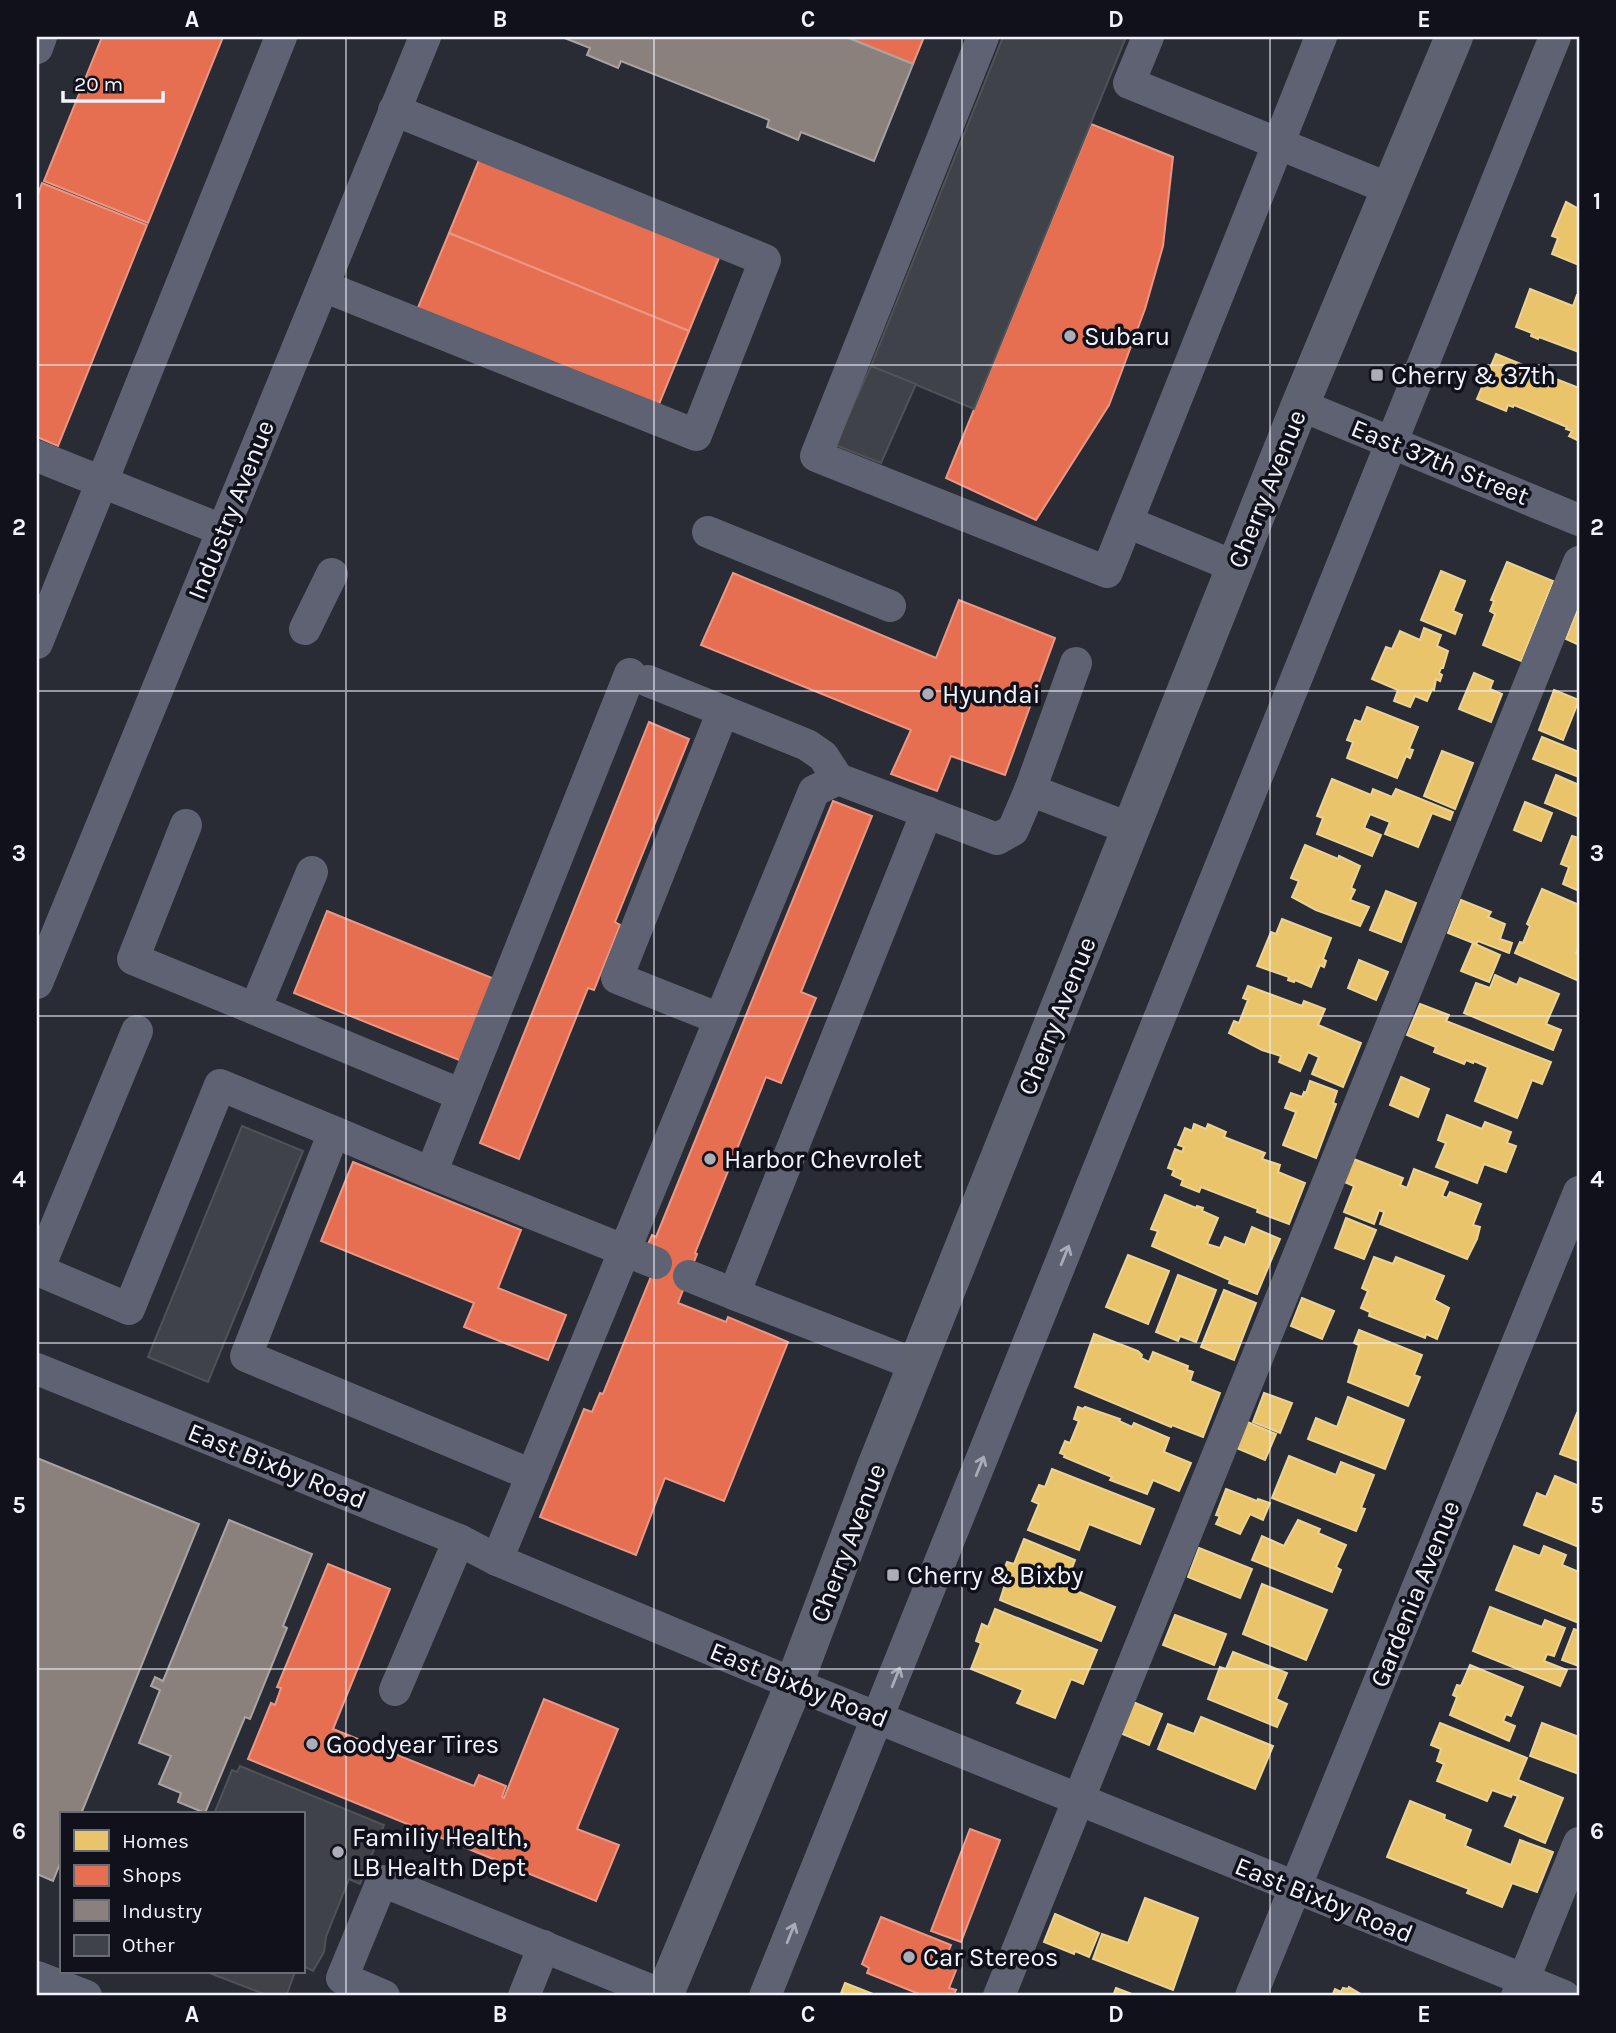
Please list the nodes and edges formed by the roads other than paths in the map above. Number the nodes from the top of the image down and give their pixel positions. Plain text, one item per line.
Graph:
1 (41, 37) edge
2 (281, 37) edge
3 (983, 37) edge
4 (1148, 37) edge
5 (1321, 37) edge
6 (1454, 37) edge
7 (1555, 37) edge
8 (416, 39) edge
9 (37, 48) edge
10 (394, 110) junction
11 (1278, 142) junction
12 (1390, 189) junction
13 (323, 286) junction
14 (1300, 405) junction
15 (1390, 442) junction
16 (37, 456) edge
17 (102, 482) junction
18 (1579, 520) edge
19 (1127, 522) junction
20 (222, 530) junction
21 (708, 533) dead end
22 (1579, 562) edge
23 (1236, 567) junction
24 (332, 574) dead end
25 (890, 606) dead end
26 (305, 629) dead end
27 (37, 643) edge
28 (1076, 663) dead end
29 (723, 712) junction
30 (838, 779) junction
31 (1030, 790) junction
32 (927, 812) junction
33 (186, 825) dead end
34 (1131, 829) junction
35 (312, 872) dead end
36 (37, 983) edge
37 (255, 1009) junction
38 (720, 1019) junction
39 (137, 1031) dead end
40 (462, 1095) junction
41 (334, 1132) junction
42 (431, 1173) junction
43 (1579, 1192) edge
44 (624, 1250) junction
45 (656, 1263) dead end
46 (689, 1276) dead end
47 (734, 1294) junction
48 (917, 1365) junction
49 (37, 1369) edge
50 (532, 1475) junction
51 (459, 1540) junction
52 (496, 1560) junction
53 (794, 1684) junction
54 (395, 1690) dead end
55 (879, 1717) junction
56 (1079, 1799) junction
57 (1579, 1843) edge
58 (1295, 1888) junction
59 (544, 1946) junction
60 (37, 1976) edge
61 (1521, 1988) edge
62 (86, 1996) edge
63 (384, 1996) edge
64 (524, 1996) edge
65 (664, 1996) edge
66 (765, 1996) edge
67 (999, 1996) edge
68 (1251, 1996) edge
69 (1564, 1996) edge

1 - 9 street
2 - 17 street
3 - 19 street
4 - 11 street
5 - 11 street
6 - 12 main road, Cherry Avenue
7 - 15 street
8 - 10 street, Industry Avenue
10 - 13 street, Industry Avenue
10 - 13 street
11 - 12 street
11 - 19 street
12 - 14 main road, Cherry Avenue
13 - 20 street, Industry Avenue
14 - 15 street, East 37th Street
14 - 23 main road, Cherry Avenue
15 - 18 street, East 37th Street
55 -> 15 street
16 - 17 street
17 - 20 street
17 - 27 street
19 - 23 street
20 - 36 street, Industry Avenue
21 - 25 street
22 - 56 street
23 - 34 main road, Cherry Avenue
24 - 26 street
28 - 31 street
29 - 30 street
29 - 38 street
29 - 40 street
30 - 32 street
30 - 38 street
31 - 32 street
31 - 34 street
32 - 47 street
33 - 37 street
34 - 48 main road, Cherry Avenue
35 - 37 street
37 - 40 street
38 - 44 street
39 - 41 street
40 - 42 street
41 - 42 street
41 - 50 street
42 - 44 street
43 - 58 street, Gardenia Avenue
44 - 45 street
44 - 50 street
46 - 47 street
47 - 48 street
48 - 53 main road, Cherry Avenue
49 - 51 street, East Bixby Road
50 - 52 street
51 - 52 street, East Bixby Road
51 - 54 street
52 - 53 street, East Bixby Road
53 - 55 street, East Bixby Road
53 - 65 main road, Cherry Avenue
55 - 56 street, East Bixby Road
66 -> 55 street
56 - 58 street, East Bixby Road
56 - 67 street
57 - 61 street
58 - 61 street, East Bixby Road
58 - 68 street, Gardenia Avenue
59 - 63 street
59 - 64 street
59 - 65 street
60 - 62 street
61 - 69 street, East Bixby Road

